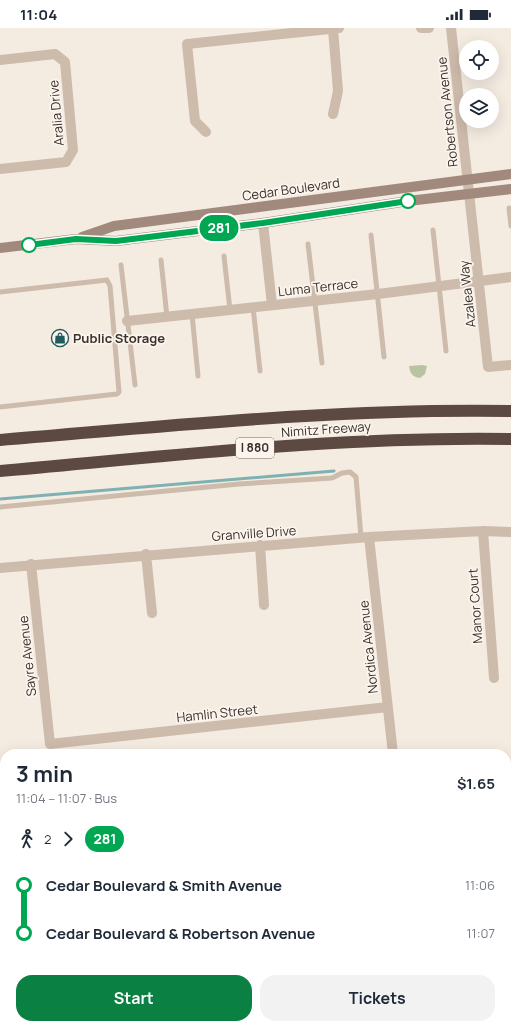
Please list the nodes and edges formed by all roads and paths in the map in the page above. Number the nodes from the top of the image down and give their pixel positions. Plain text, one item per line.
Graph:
1 (336, 28) edge
2 (421, 28) edge
3 (429, 28) edge
4 (451, 28) edge
5 (0, 60) edge
6 (332, 114) dead end
7 (206, 132) dead end
8 (0, 169) edge
9 (511, 174) edge
10 (467, 179) junction
11 (511, 189) edge
12 (469, 194) junction
13 (509, 208) dead end
14 (263, 223) junction
15 (511, 226) edge
16 (433, 230) dead end
17 (371, 235) dead end
18 (76, 239) junction
19 (308, 244) dead end
20 (0, 248) edge
21 (224, 256) dead end
22 (161, 260) dead end
23 (120, 265) dead end
24 (511, 277) edge
25 (479, 281) junction
26 (439, 287) junction
27 (0, 292) edge
28 (378, 294) junction
29 (315, 301) junction
30 (272, 305) junction
31 (253, 307) junction
32 (230, 310) junction
33 (192, 314) junction
34 (167, 317) junction
35 (127, 321) junction
36 (446, 351) dead end
37 (384, 357) dead end
38 (322, 363) dead end
39 (511, 365) edge
40 (260, 372) dead end
41 (198, 376) dead end
42 (134, 385) dead end
43 (0, 407) edge
44 (511, 411) edge
45 (511, 439) edge
46 (0, 440) edge
47 (0, 471) edge
48 (0, 507) edge
49 (483, 531) junction
50 (511, 532) edge
51 (365, 537) junction
52 (260, 545) junction
53 (146, 554) junction
54 (31, 564) junction
55 (0, 568) edge
56 (264, 605) dead end
57 (152, 613) dead end
58 (494, 678) dead end
59 (388, 707) junction
60 (50, 744) joint
61 (392, 749) edge

1 - 6 street
1 - 7 street
2 - 3 street
4 - 10 street, Robertson Avenue
5 - 8 street, Aralia Drive
9 - 10 main road, Cedar Boulevard
10 - 12 street, Robertson Avenue
10 - 18 main road, Cedar Boulevard
11 - 12 main road, Cedar Boulevard
12 - 14 main road, Cedar Boulevard
12 - 25 street, Azalea Way
13 - 15 lane
14 - 18 main road, Cedar Boulevard
14 - 30 street
16 - 26 lane
17 - 28 lane
18 - 20 main road, Cedar Boulevard
19 - 29 lane
21 - 32 lane
22 - 34 lane
23 - 35 lane
24 - 25 street, Luma Terrace
25 - 26 street, Luma Terrace
25 - 39 street, Azalea Way
26 - 28 street, Luma Terrace
26 - 36 lane
27 - 43 lane
28 - 29 street, Luma Terrace
28 - 37 lane
29 - 30 street, Luma Terrace
29 - 38 lane
30 - 31 street, Luma Terrace
31 - 32 street, Luma Terrace
31 - 40 lane
32 - 33 street, Luma Terrace
33 - 34 street, Luma Terrace
33 - 41 lane
34 - 35 street, Luma Terrace
35 - 42 lane
44 - 46 highway, Nimitz Freeway / I 880
45 - 47 highway, Nimitz Freeway / I 880
48 - 51 lane
49 - 50 street, Granville Drive
49 - 51 street, Granville Drive
49 - 58 street, Manor Court
51 - 52 street, Granville Drive
51 - 59 street, Nordica Avenue
52 - 53 street, Granville Drive
52 - 56 street
53 - 54 street, Granville Drive
53 - 57 street
54 - 55 street, Granville Drive
54 - 60 street, Sayre Avenue
59 - 60 street, Hamlin Street
59 - 61 street, Nordica Avenue

